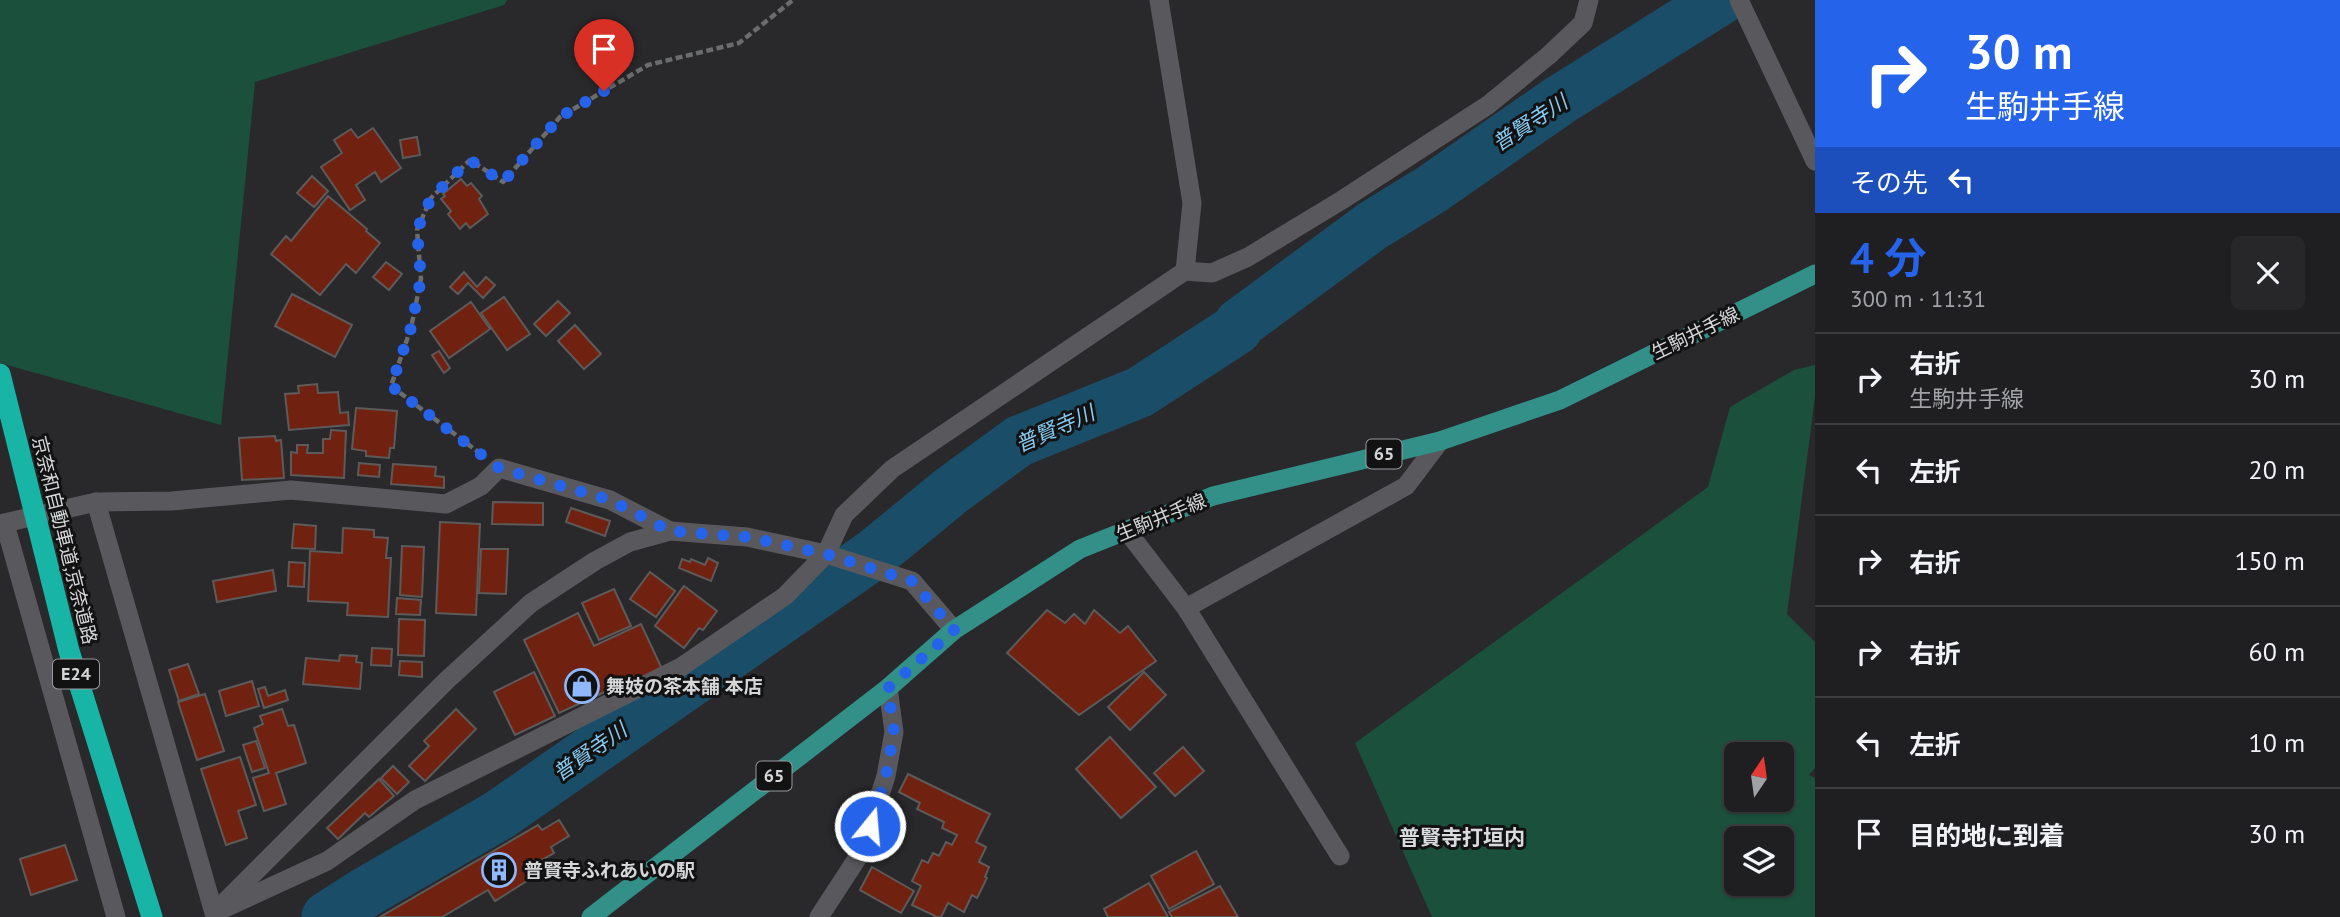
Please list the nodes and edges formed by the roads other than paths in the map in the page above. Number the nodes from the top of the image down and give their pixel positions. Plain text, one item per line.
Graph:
1 (1159, 0) edge
2 (1589, 0) edge
3 (1739, 0) edge
4 (1815, 161) edge
5 (1185, 271) junction
6 (1815, 274) edge
7 (0, 374) edge
8 (1440, 441) junction
9 (96, 502) junction
10 (3, 524) edge
11 (670, 531) junction
12 (1127, 531) junction
13 (826, 554) junction
14 (1186, 608) junction
15 (954, 630) junction
16 (888, 688) junction
17 (1340, 856) dead end
18 (212, 915) edge
19 (116, 917) edge
20 (152, 917) edge
21 (591, 917) edge
22 (819, 917) edge

1 - 5 street
2 - 5 street
3 - 4 street
5 - 13 street
6 - 8 main road, 生駒井手線 / 65
7 - 20 highway, 京奈和自動車道;京奈道路 / E24
8 - 12 main road, 生駒井手線 / 65
8 - 14 street
9 - 10 street
9 - 11 street
9 - 18 street
10 - 19 street
11 - 13 street
11 - 18 street
12 - 14 street
12 - 15 main road, 生駒井手線 / 65
13 - 15 street
13 - 18 street
14 - 17 street
15 - 16 main road, 生駒井手線 / 65
16 - 21 main road, 生駒井手線 / 65
16 - 22 street

